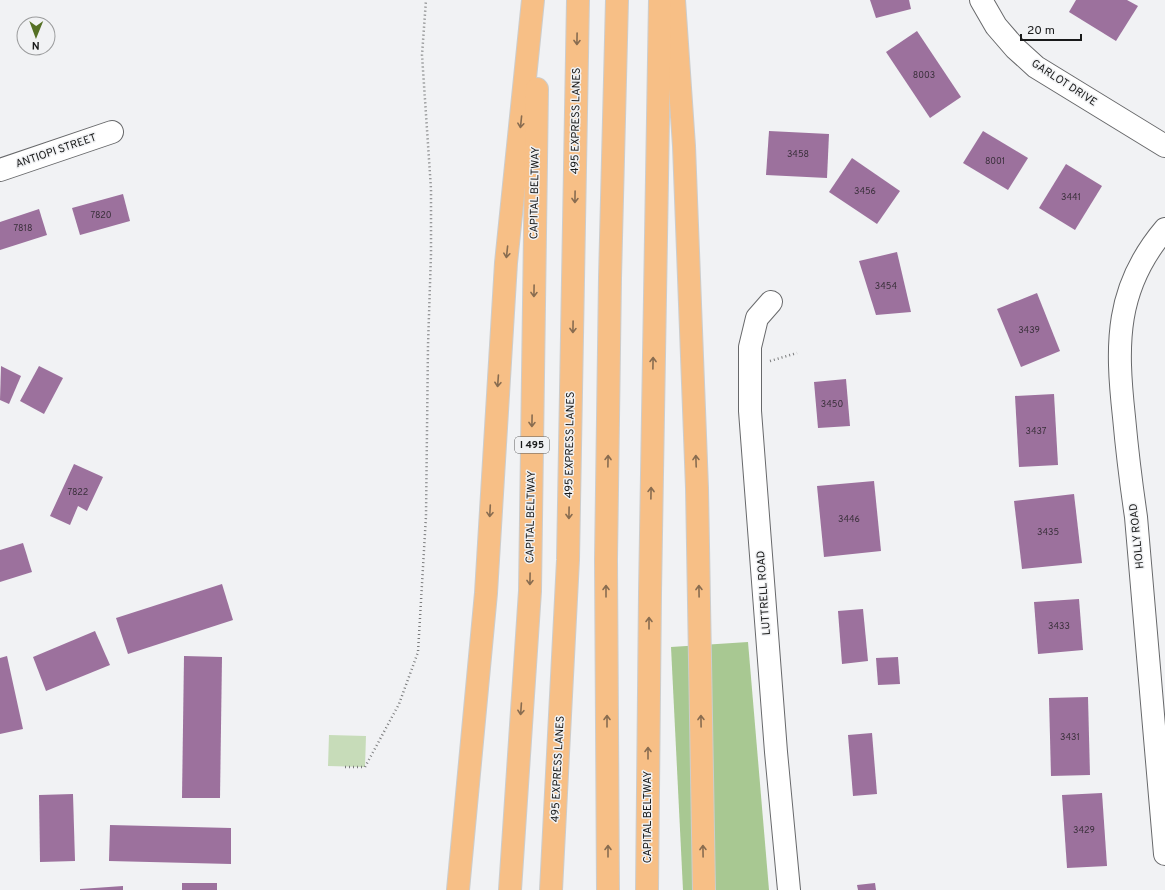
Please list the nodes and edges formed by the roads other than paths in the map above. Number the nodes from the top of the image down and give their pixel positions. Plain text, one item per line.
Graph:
1 (533, 0) edge
2 (538, 0) edge
3 (578, 0) edge
4 (616, 0) edge
5 (660, 0) edge
6 (674, 0) edge
7 (981, 0) edge
8 (112, 132) dead end
9 (1165, 146) edge
10 (0, 170) edge
11 (1165, 229) edge
12 (771, 302) dead end
13 (1162, 768) edge
14 (1165, 854) edge
15 (458, 890) edge
16 (510, 890) edge
17 (551, 890) edge
18 (608, 890) edge
19 (647, 890) edge
20 (704, 890) edge
21 (789, 890) edge

1 -> 15 highway
2 -> 16 highway, CAPITAL BELTWAY / I 495
3 -> 17 highway, 495 EXPRESS LANES
18 -> 4 highway
19 -> 5 highway, CAPITAL BELTWAY
20 -> 6 highway
7 - 9 street, GARLOT DRIVE
8 - 10 street, ANTIOPI STREET
11 - 13 street, HOLLY ROAD
12 - 21 street, LUTTRELL ROAD
13 - 14 street, HOLLY ROAD

